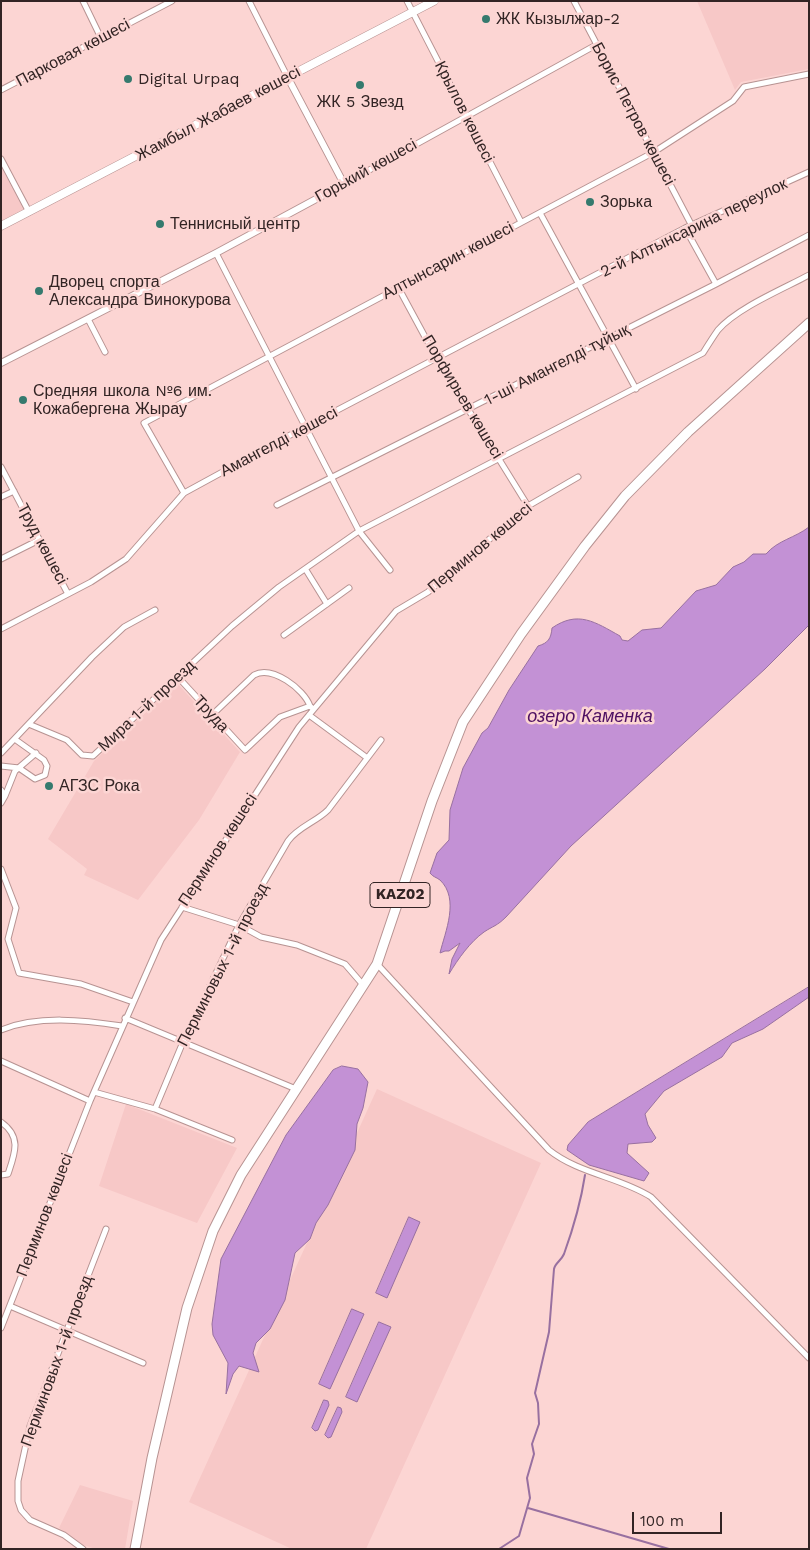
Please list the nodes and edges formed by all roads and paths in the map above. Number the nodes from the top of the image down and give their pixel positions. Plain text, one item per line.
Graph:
1 (83, 1) edge
2 (172, 1) edge
3 (248, 1) edge
4 (407, 1) edge
5 (434, 1) edge
6 (574, 1) edge
7 (413, 12) junction
8 (102, 38) junction
9 (596, 44) junction
10 (809, 74) edge
11 (288, 78) junction
12 (1, 90) edge
13 (467, 117) junction
14 (654, 152) junction
15 (1, 159) edge
16 (809, 172) edge
17 (344, 184) junction
18 (29, 212) junction
19 (540, 213) junction
20 (521, 222) junction
21 (1, 226) edge
22 (692, 226) junction
23 (685, 228) junction
24 (809, 235) edge
25 (216, 253) junction
26 (809, 275) edge
27 (716, 284) junction
28 (579, 285) junction
29 (398, 287) junction
30 (88, 319) junction
31 (809, 323) edge
32 (609, 338) junction
33 (105, 352) dead end
34 (268, 356) junction
35 (437, 358) junction
36 (1, 363) edge
37 (636, 389) junction
38 (468, 409) junction
39 (305, 426) junction
40 (499, 460) junction
41 (1, 468) edge
42 (332, 477) junction
43 (578, 477) dead end
44 (14, 491) junction
45 (184, 493) junction
46 (1, 497) edge
47 (277, 505) dead end
48 (528, 506) junction
49 (359, 531) junction
50 (40, 540) junction
51 (1, 559) edge
52 (306, 570) junction
53 (390, 570) dead end
54 (349, 588) dead end
55 (68, 594) junction
56 (327, 604) junction
57 (155, 610) dead end
58 (1, 629) edge
59 (284, 636) dead end
60 (178, 677) junction
61 (311, 708) junction
62 (212, 715) junction
63 (309, 715) junction
64 (31, 725) junction
65 (16, 740) junction
66 (381, 740) dead end
67 (1, 753) edge
68 (36, 753) junction
69 (366, 758) junction
70 (1, 766) edge
71 (19, 768) junction
72 (1, 790) edge
73 (5, 796) junction
74 (1, 803) edge
75 (1, 869) edge
76 (182, 907) junction
77 (239, 925) junction
78 (376, 964) junction
79 (364, 986) junction
80 (133, 1002) junction
81 (125, 1018) junction
82 (122, 1026) junction
83 (1, 1030) edge
84 (183, 1042) junction
85 (1, 1060) edge
86 (296, 1089) junction
87 (94, 1092) junction
88 (90, 1101) junction
89 (155, 1109) junction
90 (1, 1122) edge
91 (232, 1140) dead end
92 (1, 1175) edge
93 (106, 1230) dead end
94 (10, 1306) junction
95 (1, 1328) edge
96 (69, 1331) junction
97 (809, 1358) edge
98 (144, 1363) dead end
99 (83, 1549) edge
100 (135, 1549) edge

1 - 8 street
2 - 8 street, Парковая көшесі
3 - 11 street
4 - 7 street, Крылов көшесі
5 - 7 main road, Жамбыл Жабаев көшесі
6 - 9 street, Борис Петров көшесі
7 - 11 main road, Жамбыл Жабаев көшесі
7 - 13 street, Крылов көшесі
8 - 12 street, Парковая көшесі
9 - 13 street, Горький көшесі
9 - 14 street, Борис Петров көшесі
10 - 14 street, Алтынсарин көшесі
11 - 17 street
11 - 18 main road, Жамбыл Жабаев көшесі
13 - 17 street, Горький көшесі
13 - 20 street, Крылов көшесі
14 - 19 street, Алтынсарин көшесі
14 - 22 street, Борис Петров көшесі
15 - 18 street
16 - 22 street, 2-й Алтынсарина переулок
17 - 25 street, Горький көшесі
18 - 21 main road, Жамбыл Жабаев көшесі
19 - 20 street, Алтынсарин көшесі
19 - 28 street
20 - 29 street, Алтынсарин көшесі
22 - 23 street, 2-й Алтынсарина переулок
23 - 27 street
23 - 28 street, 2-й Алтынсарина переулок
24 - 27 street, 1-ші Амангелді тұйық
25 - 30 street, Горький көшесі
25 - 34 street
26 - 37 street
27 - 32 street, 1-ші Амангелді тұйық
28 - 32 street
28 - 35 street, Амангелді көшесі
29 - 34 street, Алтынсарин көшесі
29 - 35 street, Порфирьев көшесі
30 - 33 street
30 - 36 street, Горький көшесі
31 - 78 highway, KAZ02
32 - 37 street
32 - 38 street, 1-ші Амангелді тұйық
34 - 39 street
34 - 45 street, Алтынсарин көшесі
35 - 38 street, Порфирьев көшесі
35 - 39 street, Амангелді көшесі
37 - 40 street
38 - 40 street, Порфирьев көшесі
38 - 42 street, 1-ші Амангелді тұйық
39 - 42 street
39 - 45 street, Амангелді көшесі
40 - 48 street, Порфирьев көшесі
40 - 49 street
41 - 44 street, Труд көшесі
42 - 47 street, 1-ші Амангелді тұйық
42 - 49 street
43 - 48 street, Перминов көшесі
44 - 46 street
44 - 50 street, Труд көшесі
45 - 55 street, Амангелді көшесі
48 - 61 street, Перминов көшесі
49 - 52 street
49 - 53 street
50 - 51 street
50 - 55 street, Труд көшесі
52 - 56 street
52 - 60 street, Мира 1-й проезд
54 - 56 street
55 - 58 street, Амангелді көшесі
56 - 59 street
57 - 64 street
60 - 62 street, Труда
60 - 64 street, Мира 1-й проезд
61 - 62 street, Труда
61 - 62 street
61 - 63 street, Перминов көшесі
63 - 69 street
63 - 76 street, Перминов көшесі
64 - 65 street
65 - 67 street
65 - 68 street
66 - 69 street, Перминовых 1-й проезд
68 - 71 street
68 - 71 street
69 - 77 street, Перминовых 1-й проезд
70 - 71 street
71 - 73 street
72 - 73 street
73 - 74 street
75 - 80 street
76 - 77 street
76 - 80 street, Перминов көшесі
77 - 79 street
77 - 84 street, Перминовых 1-й проезд
78 - 79 highway, KAZ02
78 - 97 street
79 - 86 highway, KAZ02
80 - 81 street, Перминов көшесі
81 - 82 street, Перминов көшесі
81 - 84 street
82 - 83 street
82 - 87 street, Перминов көшесі
84 - 86 street
84 - 89 street, Перминовых 1-й проезд
85 - 88 street
86 - 100 highway, KAZ02
87 - 88 street, Перминов көшесі
87 - 89 street
88 - 94 street, Перминов көшесі
89 - 91 street
90 - 92 street
93 - 96 street, Перминовых 1-й проезд
94 - 95 street, Перминов көшесі
94 - 96 street
96 - 98 street
96 - 99 street, Перминовых 1-й проезд

